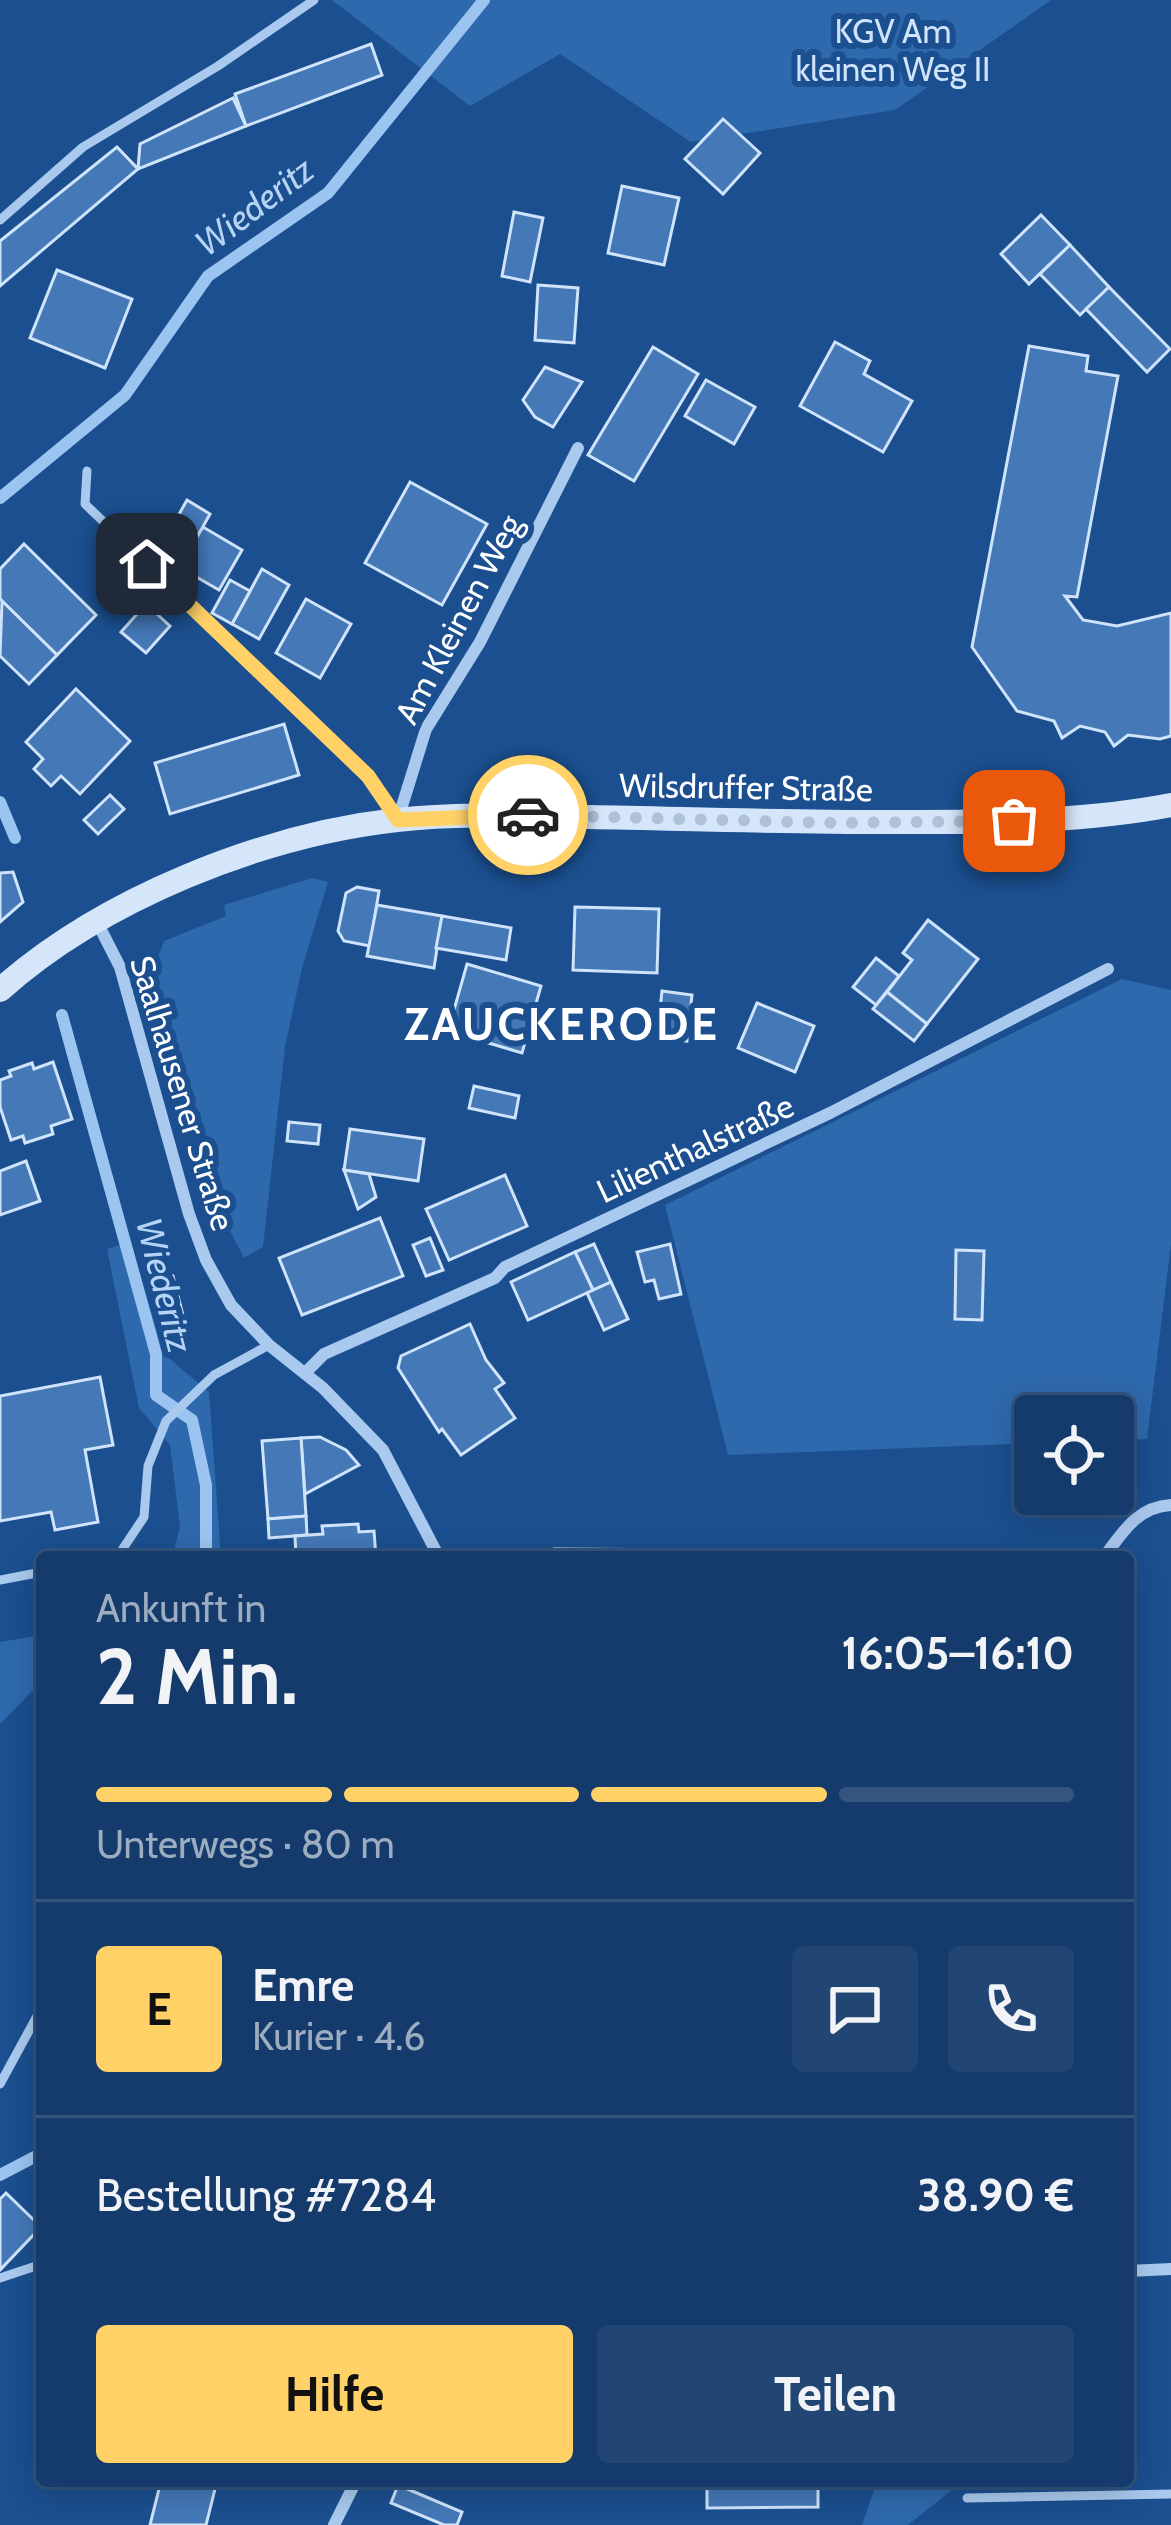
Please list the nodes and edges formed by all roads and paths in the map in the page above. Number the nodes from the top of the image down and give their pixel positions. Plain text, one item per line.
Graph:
1 (314, 0) edge
2 (0, 220) edge
3 (578, 448) dead end
4 (87, 471) dead end
5 (1171, 805) edge
6 (398, 820) junction
7 (97, 922) junction
8 (1108, 969) dead end
9 (0, 990) edge
10 (269, 1345) junction
11 (306, 1372) junction
12 (1171, 1505) edge
13 (123, 1551) edge
14 (436, 1551) edge
15 (1110, 1551) edge
16 (36, 1573) edge
17 (0, 1580) edge
18 (36, 2018) edge
19 (0, 2084) edge
20 (36, 2266) edge
21 (1171, 2269) edge
22 (1134, 2271) edge
23 (0, 2278) edge
24 (353, 2487) edge
25 (1171, 2494) edge
26 (967, 2498) dead end
27 (334, 2525) edge

1 - 2 lane
3 - 6 street, Am Kleinen Weg
4 - 6 lane
5 - 6 main road, Wilsdruffer Straße
6 - 7 main road, Wilsdruffer Straße
7 - 9 main road, Wilsdruffer Straße
7 - 10 street, Saalhausener Straße
8 - 11 street, Lilienthalstraße
10 - 11 street, Saalhausener Straße
10 - 13 lane
11 - 14 street, Saalhausener Straße
12 - 15 street
16 - 17 lane
18 - 19 lane
20 - 23 lane
21 - 22 street
24 - 27 street
25 - 26 lane

